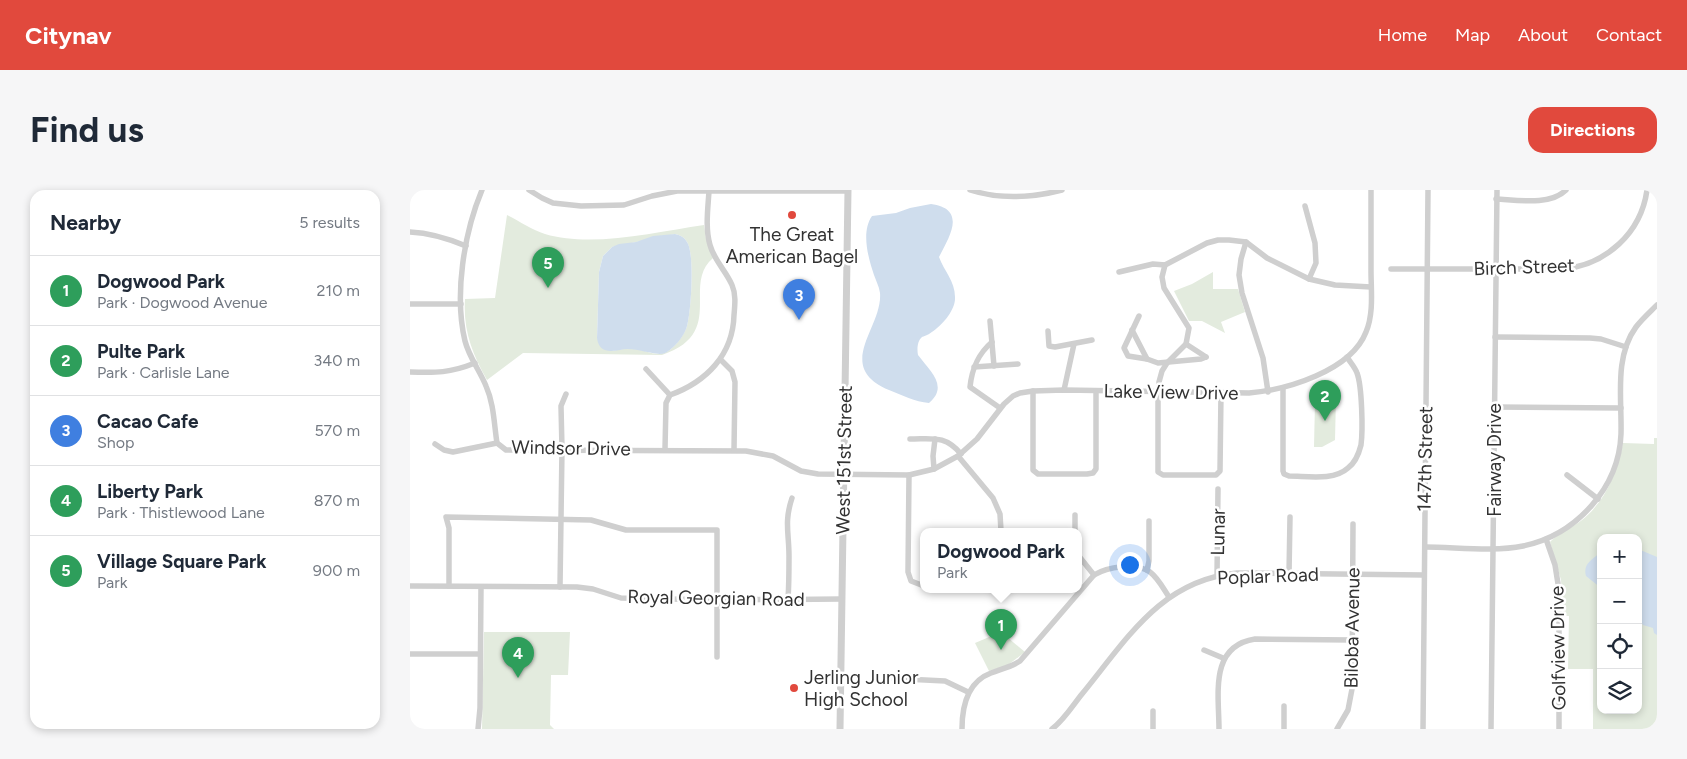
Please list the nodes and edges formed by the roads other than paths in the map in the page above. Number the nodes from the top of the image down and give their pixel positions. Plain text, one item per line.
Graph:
1 (482, 190) edge
2 (529, 190) edge
3 (970, 190) edge
4 (1062, 190) edge
5 (1371, 190) edge
6 (1428, 190) edge
7 (1497, 190) edge
8 (1566, 190) edge
9 (1647, 190) edge
10 (677, 191) edge
11 (709, 191) junction
12 (848, 191) edge
13 (1496, 199) junction
14 (1305, 206) dead end
15 (410, 232) edge
16 (1246, 242) junction
17 (466, 246) junction
18 (1165, 265) junction
19 (1391, 268) dead end
20 (1427, 268) junction
21 (1496, 269) junction
22 (1119, 272) dead end
23 (1309, 278) junction
24 (1371, 287) junction
25 (410, 304) edge
26 (461, 304) junction
27 (1657, 305) edge
28 (1139, 316) dead end
29 (990, 321) dead end
30 (1132, 330) junction
31 (1048, 331) dead end
32 (1495, 337) junction
33 (1092, 340) dead end
34 (992, 342) junction
35 (1074, 344) junction
36 (1186, 344) junction
37 (1626, 347) junction
38 (1347, 356) junction
39 (1147, 359) junction
40 (721, 360) junction
41 (475, 363) junction
42 (1167, 363) junction
43 (1018, 364) dead end
44 (994, 366) junction
45 (974, 367) junction
46 (646, 370) dead end
47 (410, 372) edge
48 (1283, 388) junction
49 (1064, 390) junction
50 (1033, 391) junction
51 (1096, 391) junction
52 (1159, 392) junction
53 (1268, 392) junction
54 (1221, 393) junction
55 (566, 394) dead end
56 (670, 394) junction
57 (1494, 407) junction
58 (1000, 408) junction
59 (1621, 408) junction
60 (910, 439) dead end
61 (935, 439) junction
62 (497, 443) junction
63 (435, 444) dead end
64 (562, 449) junction
65 (665, 449) junction
66 (734, 450) junction
67 (960, 455) junction
68 (934, 469) junction
69 (909, 475) junction
70 (1567, 475) dead end
71 (844, 476) junction
72 (1218, 489) dead end
73 (792, 498) dead end
74 (1598, 499) junction
75 (1075, 515) dead end
76 (1290, 517) dead end
77 (561, 519) junction
78 (1149, 521) dead end
79 (1352, 524) dead end
80 (1000, 528) edge
81 (1075, 528) edge
82 (1546, 539) junction
83 (1424, 547) junction
84 (1494, 548) junction
85 (1082, 560) edge
86 (1147, 570) junction
87 (1289, 574) junction
88 (1094, 575) junction
89 (1353, 575) junction
90 (1424, 575) junction
91 (1217, 576) junction
92 (920, 584) edge
93 (410, 586) edge
94 (449, 586) junction
95 (481, 586) junction
96 (560, 587) junction
97 (1082, 589) edge
98 (1079, 593) edge
99 (1169, 597) junction
100 (788, 599) junction
101 (842, 599) junction
102 (717, 600) junction
103 (1352, 640) junction
104 (1204, 650) dead end
105 (410, 654) edge
106 (480, 654) junction
107 (717, 657) dead end
108 (1223, 658) junction
109 (885, 678) dead end
110 (968, 692) junction
111 (1284, 706) dead end
112 (1153, 711) dead end
113 (1055, 728) edge
114 (478, 729) edge
115 (840, 729) edge
116 (962, 729) edge
117 (1153, 729) edge
118 (1219, 729) edge
119 (1284, 729) edge
120 (1337, 729) edge
121 (1423, 729) edge
122 (1491, 729) edge
123 (1559, 729) edge

1 - 17 street, Windsor Drive
2 - 10 street
3 - 4 street
5 - 24 street, Lake View Drive
6 - 20 street, 147th Street
7 - 13 street, Fairway Drive
8 - 13 street
9 - 21 street, Birch Street
10 - 11 street
11 - 12 street
11 - 40 street
12 - 71 street, West 151st Street
13 - 21 street, Fairway Drive
14 - 23 street
15 - 17 street
16 - 18 street
16 - 23 street
16 - 53 street
17 - 26 street, Windsor Drive
18 - 22 street
18 - 36 street
19 - 20 street, Birch Street
20 - 21 street, Birch Street
20 - 83 street, 147th Street
21 - 32 street, Fairway Drive
23 - 24 street
24 - 38 street, Lake View Drive
25 - 26 street
26 - 41 street, Windsor Drive
27 - 37 street
28 - 30 street
29 - 34 street
30 - 39 street
30 - 39 street
31 - 35 street
32 - 37 street
32 - 57 street, Fairway Drive
33 - 35 street
34 - 44 street
34 - 45 street
35 - 49 street
36 - 42 street
36 - 42 street
37 - 59 street
38 - 48 street, Lake View Drive
38 - 48 street
39 - 42 street
40 - 56 street
40 - 66 street
41 - 47 street
41 - 62 street, Windsor Drive
42 - 52 street
43 - 44 street
44 - 45 street
45 - 58 street
46 - 56 street
48 - 53 street, Lake View Drive
49 - 50 street, Lake View Drive
49 - 51 street, Lake View Drive
50 - 51 street
50 - 58 street, Lake View Drive
51 - 52 street, Lake View Drive
52 - 54 street, Lake View Drive
52 - 54 street
53 - 54 street, Lake View Drive
55 - 64 street
56 - 65 street
57 - 59 street
57 - 84 street, Fairway Drive
58 - 67 street, Lake View Drive
59 - 74 street
60 - 61 street
61 - 67 street
61 - 68 street
62 - 63 street
62 - 64 street, Windsor Drive
64 - 65 street, Windsor Drive
64 - 77 street
65 - 66 street, Windsor Drive
66 - 71 street, Windsor Drive
67 - 68 street, Lake View Drive
67 - 80 street
68 - 69 street, Lake View Drive
69 - 71 street, Lake View Drive
69 - 92 street
70 - 74 street
71 - 101 street, West 151st Street
72 - 91 street, Lunar
73 - 100 street
74 - 82 street
75 - 81 street
76 - 87 street
77 - 94 street
77 - 96 street
77 - 102 street
78 - 86 street
79 - 89 street, Biloba Avenue
82 - 84 street
82 - 123 street, Golfview Drive
83 - 84 street
83 - 90 street, 147th Street
84 - 122 street, Fairway Drive
85 - 88 street
86 - 88 street
86 - 99 street
87 - 89 street, Poplar Road
87 - 91 street, Poplar Road
88 - 97 street
89 - 90 street, Poplar Road
89 - 103 street, Biloba Avenue
90 - 121 street, 147th Street
91 - 99 street, Poplar Road
93 - 94 street, Royal Georgian Road
94 - 95 street, Royal Georgian Road
95 - 96 street, Royal Georgian Road
95 - 106 street
96 - 102 street, Royal Georgian Road
98 - 110 street
99 - 113 street, Poplar Road
100 - 101 street, Royal Georgian Road
100 - 102 street, Royal Georgian Road
101 - 115 street, West 151st Street
102 - 107 street
103 - 108 street
103 - 120 street, Biloba Avenue
104 - 108 street
105 - 106 street
106 - 114 street
108 - 118 street
109 - 110 street
110 - 116 street
111 - 119 street
112 - 117 street

